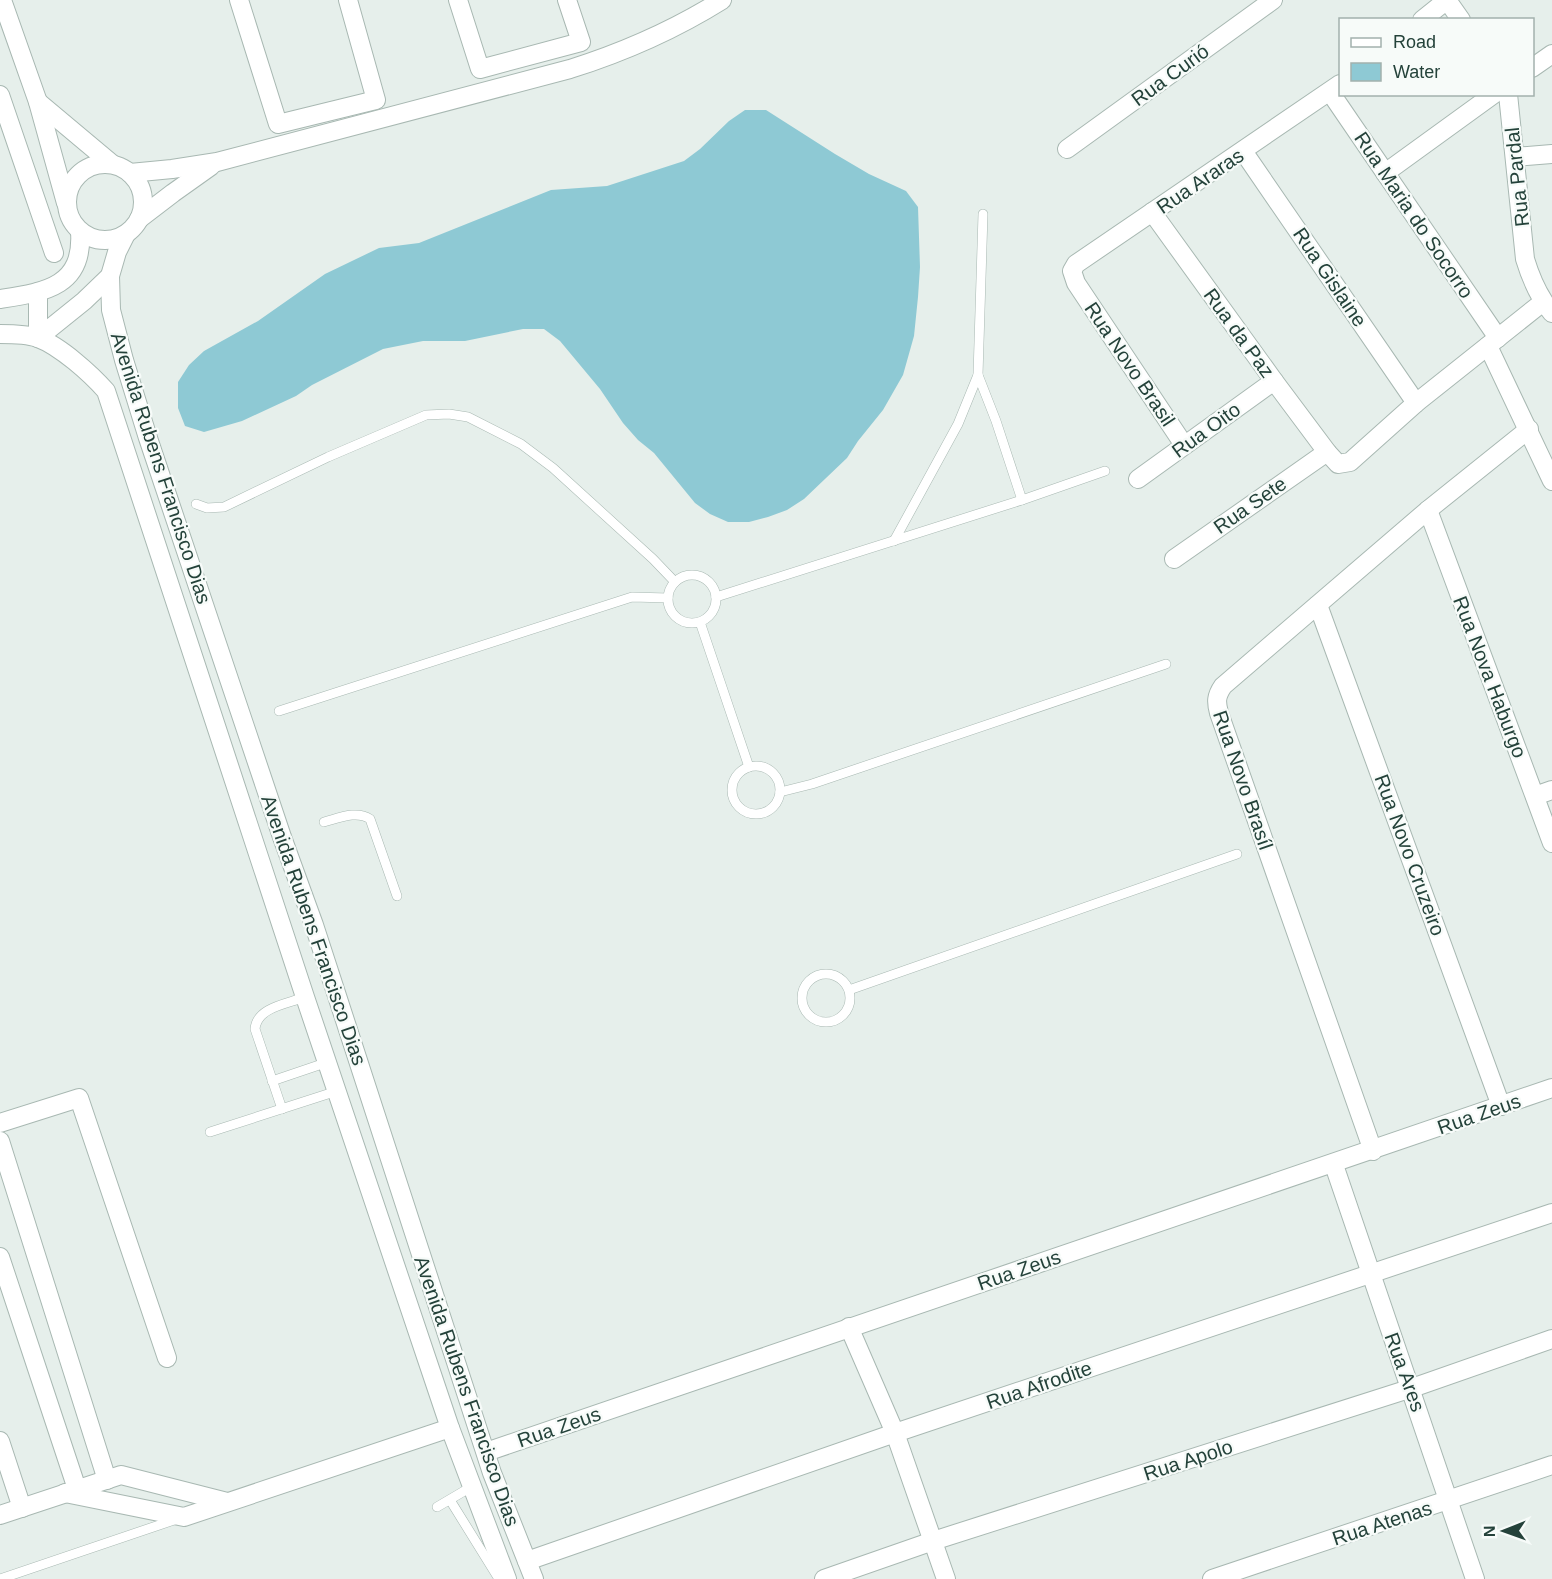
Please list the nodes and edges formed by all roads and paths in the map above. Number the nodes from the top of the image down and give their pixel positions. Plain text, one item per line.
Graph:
1 (2, 0) edge
2 (239, 0) edge
3 (348, 0) edge
4 (458, 0) edge
5 (567, 0) edge
6 (722, 0) edge
7 (1273, 0) edge
8 (1447, 0) edge
9 (1424, 18) edge
10 (1460, 18) edge
11 (1552, 54) edge
12 (1534, 67) edge
13 (1335, 88) edge
14 (0, 96) edge
15 (1340, 96) edge
16 (1491, 96) edge
17 (1508, 96) edge
18 (38, 102) junction
19 (1067, 149) dead end
20 (1244, 151) junction
21 (1552, 154) edge
22 (1515, 157) junction
23 (217, 162) junction
24 (112, 164) junction
25 (130, 173) junction
26 (1385, 173) junction
27 (67, 205) junction
28 (1152, 213) junction
29 (983, 214) dead end
30 (139, 219) junction
31 (80, 231) junction
32 (126, 234) junction
33 (54, 253) dead end
34 (110, 276) junction
35 (1076, 283) joint
36 (39, 292) junction
37 (0, 299) edge
38 (1547, 308) edge
39 (0, 334) edge
40 (38, 338) junction
41 (1493, 342) junction
42 (978, 375) junction
43 (1274, 381) junction
44 (1416, 403) junction
45 (1528, 429) junction
46 (1184, 445) junction
47 (1327, 452) junction
48 (1105, 471) dead end
49 (1138, 480) dead end
50 (1552, 481) edge
51 (1022, 500) junction
52 (196, 504) dead end
53 (1428, 510) junction
54 (894, 541) junction
55 (1174, 559) dead end
56 (675, 582) junction
57 (716, 597) junction
58 (668, 598) junction
59 (1318, 604) junction
60 (700, 622) junction
61 (1166, 664) dead end
62 (279, 711) dead end
63 (749, 767) junction
64 (780, 792) junction
65 (1544, 793) edge
66 (324, 822) dead end
67 (1552, 843) edge
68 (1238, 854) dead end
69 (397, 896) dead end
70 (849, 990) junction
71 (305, 997) junction
72 (328, 1062) junction
73 (272, 1081) junction
74 (1552, 1088) edge
75 (337, 1090) junction
76 (1501, 1106) junction
77 (282, 1109) junction
78 (0, 1123) edge
79 (210, 1132) dead end
80 (0, 1141) edge
81 (1373, 1151) junction
82 (1334, 1165) junction
83 (1552, 1213) edge
84 (0, 1257) edge
85 (1370, 1274) junction
86 (849, 1327) junction
87 (1552, 1339) edge
88 (167, 1358) dead end
89 (1412, 1388) junction
90 (450, 1428) junction
91 (895, 1433) junction
92 (0, 1441) edge
93 (486, 1452) junction
94 (1552, 1465) edge
95 (107, 1480) junction
96 (471, 1487) junction
97 (71, 1491) junction
98 (450, 1500) junction
99 (1450, 1501) junction
100 (227, 1502) junction
101 (437, 1507) dead end
102 (22, 1508) junction
103 (0, 1515) edge
104 (184, 1517) junction
105 (933, 1541) junction
106 (527, 1561) junction
107 (831, 1578) edge
108 (0, 1579) edge
109 (500, 1579) edge
110 (507, 1579) edge
111 (534, 1579) edge
112 (946, 1579) edge
113 (1212, 1579) edge
114 (1475, 1579) edge

1 - 18 street
2 - 3 street
4 - 5 street
6 - 23 street
7 - 19 street, Rua Curió
8 - 9 street
8 - 10 street
11 - 12 street
13 - 20 street, Rua Araras
14 - 33 street
15 - 26 street, Rua Maria do Socorro
16 - 26 street
17 - 22 street, Rua Pardal
18 - 24 street
18 - 27 street
20 - 28 street, Rua Araras
20 - 44 street, Rua Gislaine
21 - 22 street
22 - 38 street, Rua Pardal
23 - 25 street
23 - 30 street
24 - 25 street
24 - 27 street
25 - 30 street
26 - 41 street, Rua Maria do Socorro
27 - 31 street
28 - 35 street, Rua Araras
28 - 43 street, Rua da Paz
29 - 42 lane
30 - 32 street
31 - 32 street
31 - 36 street
32 - 34 street, Avenida Rubens Francisco Dias
34 - 40 street, Avenida Rubens Francisco Dias
34 - 93 street, Avenida Rubens Francisco Dias
35 - 46 street, Rua Novo Brasil
36 - 37 street
36 - 40 street
38 - 41 street
39 - 40 street, Avenida Rubens Francisco Dias
40 - 71 street, Avenida Rubens Francisco Dias
41 - 44 street
41 - 45 street, Rua Maria do Socorro
42 - 51 lane
42 - 54 lane
43 - 46 street, Rua Oito
43 - 47 street, Rua da Paz
44 - 47 street
45 - 50 street, Rua Maria do Socorro
45 - 53 street, Rua Novo Brasíl
46 - 49 street, Rua Oito
47 - 55 street, Rua Sete
48 - 51 lane
51 - 54 lane
52 - 56 lane
53 - 59 street, Rua Novo Brasíl
53 - 65 street, Rua Nova Haburgo
54 - 57 lane
56 - 57 lane
56 - 58 lane
57 - 60 lane
58 - 60 lane
58 - 62 lane
59 - 76 street, Rua Novo Cruzeiro
59 - 81 street, Rua Novo Brasíl
60 - 63 lane
61 - 64 lane
63 - 64 lane
63 - 64 lane
65 - 67 street, Rua Nova Haburgo
66 - 69 lane
68 - 70 lane
70 - 70 lane
71 - 72 street, Avenida Rubens Francisco Dias
71 - 73 lane
72 - 73 lane
72 - 75 street, Avenida Rubens Francisco Dias
73 - 77 lane
74 - 76 street, Rua Zeus
75 - 77 lane
75 - 90 street, Avenida Rubens Francisco Dias
76 - 81 street, Rua Zeus
77 - 79 lane
78 - 88 street
80 - 95 street
81 - 82 street, Rua Zeus
82 - 85 street, Rua Ares
82 - 86 street, Rua Zeus
83 - 85 street, Rua Afrodite
84 - 97 street
85 - 89 street, Rua Ares
85 - 91 street, Rua Afrodite
86 - 91 street
86 - 93 street, Rua Zeus
87 - 89 street, Rua Apolo
89 - 99 street, Rua Ares
89 - 105 street, Rua Apolo
90 - 96 street, Avenida Rubens Francisco Dias
90 - 100 street
91 - 105 street
91 - 106 street, Rua Afrodite
92 - 102 street
93 - 106 street, Avenida Rubens Francisco Dias
94 - 99 street, Rua Atenas
95 - 97 street
95 - 100 street
96 - 98 lane
96 - 110 street, Avenida Rubens Francisco Dias
97 - 102 street
97 - 104 street
98 - 101 lane
98 - 109 lane
99 - 113 street, Rua Atenas
99 - 114 street, Rua Ares
100 - 104 street
102 - 103 street
104 - 108 lane
105 - 107 street, Rua Apolo
105 - 112 street
106 - 111 street, Avenida Rubens Francisco Dias

